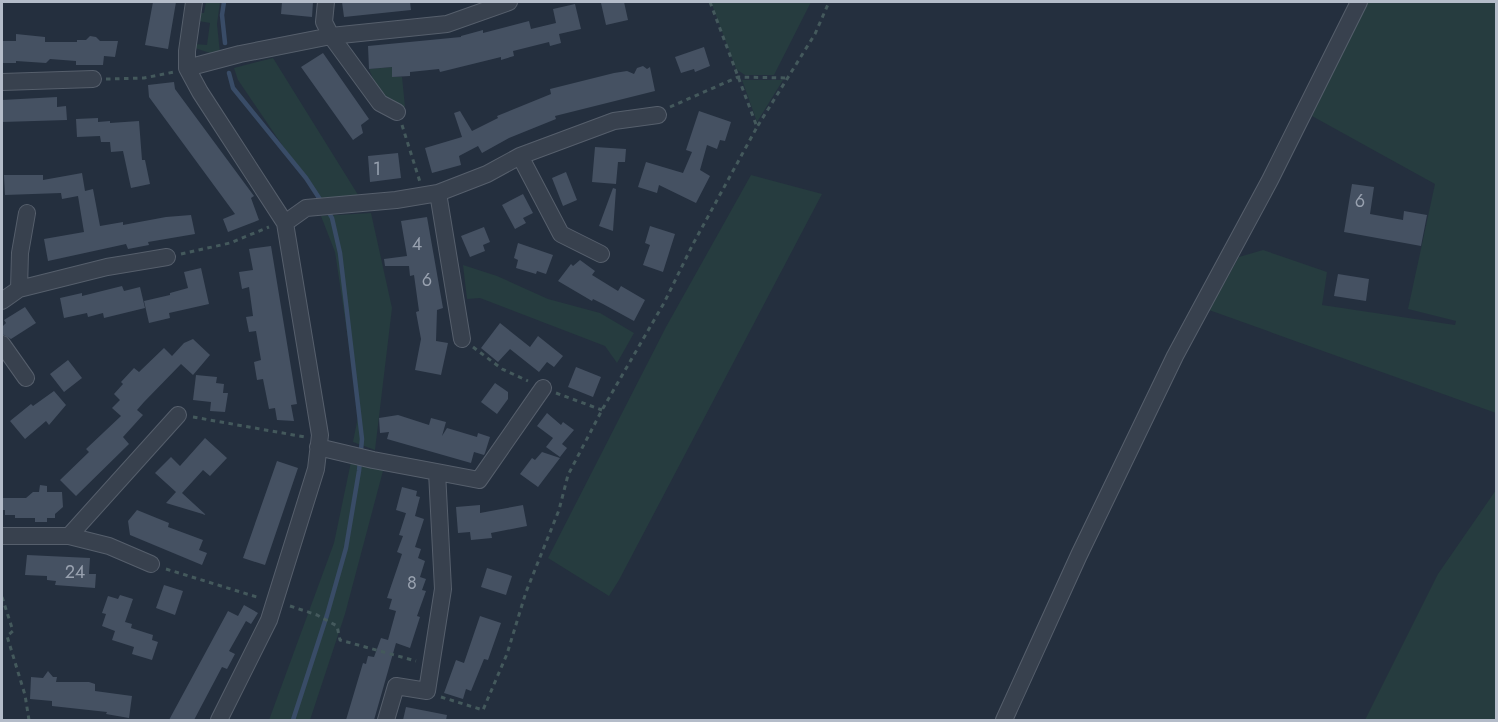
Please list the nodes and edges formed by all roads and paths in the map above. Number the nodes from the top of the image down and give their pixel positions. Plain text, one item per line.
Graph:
1 (194, 2) edge
2 (326, 2) edge
3 (509, 2) edge
4 (710, 2) edge
5 (829, 2) edge
6 (1359, 2) edge
7 (331, 36) junction
8 (187, 68) junction
9 (738, 77) junction
10 (788, 78) junction
11 (93, 79) joint
12 (2, 82) edge
13 (398, 112) joint
14 (658, 114) joint
15 (757, 127) junction
16 (520, 156) junction
17 (438, 194) junction
18 (27, 213) dead end
19 (285, 223) junction
20 (601, 254) dead end
21 (167, 257) joint
22 (19, 289) junction
23 (2, 301) edge
24 (462, 339) joint
25 (2, 344) edge
26 (26, 378) dead end
27 (543, 388) junction
28 (602, 410) junction
29 (178, 415) joint
30 (318, 447) junction
31 (437, 472) junction
32 (2, 536) edge
33 (69, 536) junction
34 (151, 564) joint
35 (2, 597) edge
36 (275, 602) junction
37 (432, 662) junction
38 (428, 691) junction
39 (29, 720) edge
40 (219, 720) edge
41 (386, 720) edge
42 (1004, 720) edge

1 - 8 street
2 - 7 street
3 - 7 street
4 - 9 path
5 - 10 path
6 - 42 street
7 - 8 street
7 - 13 street
8 - 11 path
8 - 19 street
9 - 10 path
9 - 14 path
9 - 15 path
10 - 15 path
11 - 12 street
13 - 17 path
14 - 16 street
15 - 28 path
16 - 17 street
16 - 20 street
17 - 19 street
17 - 24 street
18 - 22 street
19 - 21 path
19 - 30 street
21 - 22 street
22 - 23 street
24 - 27 path
25 - 26 street
27 - 28 path
27 - 31 street
28 - 38 path
29 - 30 path
29 - 33 street
30 - 31 street
30 - 36 street
31 - 37 street
32 - 33 street
33 - 34 street
34 - 36 path
35 - 39 path
36 - 37 path
36 - 40 street
37 - 38 street
38 - 41 street

